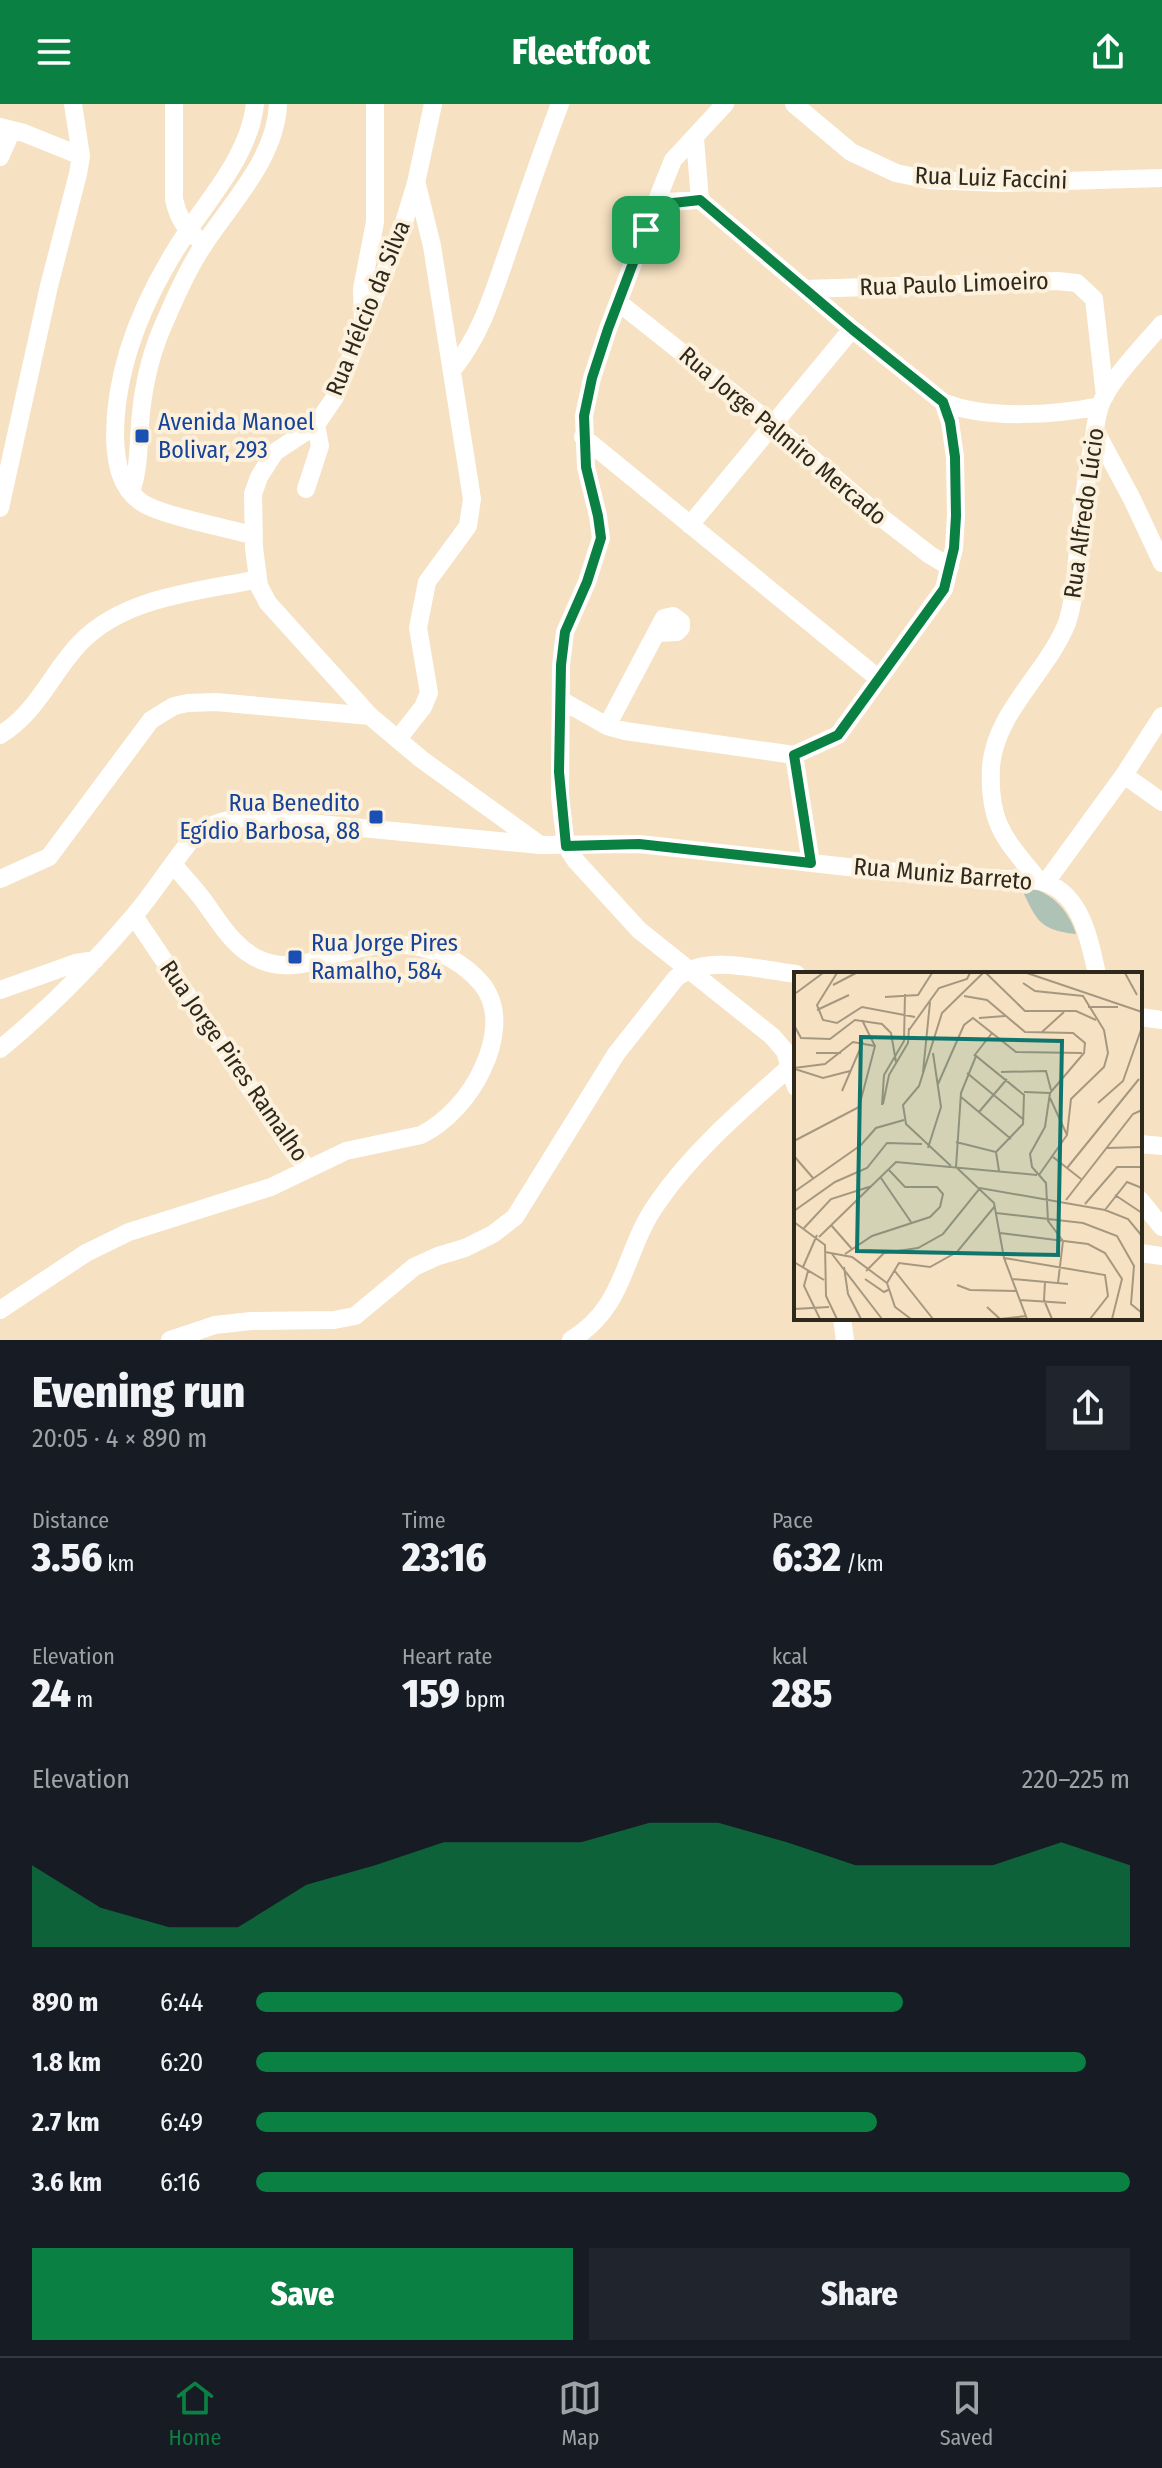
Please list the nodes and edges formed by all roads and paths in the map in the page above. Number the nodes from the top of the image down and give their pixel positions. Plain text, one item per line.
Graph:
1 (73, 104) edge
2 (174, 104) edge
3 (255, 104) edge
4 (278, 104) edge
5 (375, 104) edge
6 (433, 104) edge
7 (560, 104) edge
8 (725, 104) edge
9 (794, 104) edge
10 (6, 128) edge
11 (695, 139) junction
12 (81, 156) junction
13 (0, 157) edge
14 (1162, 178) edge
15 (416, 183) junction
16 (700, 200) junction
17 (655, 205) junction
18 (188, 231) junction
19 (204, 244) junction
20 (805, 289) junction
21 (618, 302) junction
22 (1162, 324) edge
23 (363, 327) junction
24 (852, 329) junction
25 (453, 369) junction
26 (1102, 401) junction
27 (943, 402) junction
28 (772, 424) junction
29 (316, 425) junction
30 (1095, 430) junction
31 (583, 437) junction
32 (306, 489) dead end
33 (131, 492) junction
34 (0, 508) edge
35 (690, 525) junction
36 (252, 535) junction
37 (1162, 563) edge
38 (950, 567) junction
39 (258, 579) junction
40 (658, 633) dead end
41 (879, 679) junction
42 (561, 700) junction
43 (370, 716) junction
44 (1162, 716) edge
45 (607, 726) junction
46 (0, 735) edge
47 (398, 739) junction
48 (794, 755) junction
49 (1124, 775) junction
50 (1162, 802) edge
51 (591, 844) junction
52 (540, 845) junction
53 (566, 846) junction
54 (811, 863) junction
55 (173, 864) junction
56 (0, 879) edge
57 (1043, 882) junction
58 (602, 889) junction
59 (134, 916) junction
60 (99, 955) junction
61 (687, 969) junction
62 (1096, 972) edge
63 (794, 974) edge
64 (0, 990) edge
65 (1142, 1017) edge
66 (1162, 1020) edge
67 (0, 1049) edge
68 (792, 1065) junction
69 (794, 1076) edge
70 (1142, 1144) edge
71 (1162, 1146) edge
72 (308, 1169) junction
73 (1142, 1202) edge
74 (1162, 1227) edge
75 (1142, 1253) edge
76 (1162, 1256) edge
77 (0, 1310) edge
78 (842, 1320) edge
79 (170, 1340) edge
80 (571, 1340) edge
81 (845, 1340) edge

1 - 12 street
2 - 18 street
3 - 18 street
4 - 19 street
5 - 23 street
6 - 15 street, Rua Hélcio da Silva
7 - 25 street
8 - 11 street
9 - 14 street, Rua Luiz Faccini
10 - 12 street
10 - 13 street
11 - 16 street
11 - 17 street
12 - 34 street
15 - 23 street, Rua Hélcio da Silva
15 - 25 street
16 - 17 street
16 - 20 street
17 - 21 street
18 - 19 street
18 - 33 street
19 - 33 street
20 - 24 street
20 - 26 street, Rua Paulo Limoeiro
21 - 28 street, Rua Jorge Palmiro Mercado
21 - 31 street
22 - 26 street, Rua Alfredo Lúcio
23 - 29 street, Rua Hélcio da Silva
24 - 27 street
24 - 28 street
25 - 47 street
26 - 27 street
26 - 30 street, Rua Alfredo Lúcio
27 - 38 street
28 - 35 street
28 - 38 street, Rua Jorge Palmiro Mercado
29 - 32 street
29 - 36 street, Rua Hélcio da Silva
30 - 37 street
30 - 57 street, Rua Alfredo Lúcio
31 - 35 street
31 - 42 street
33 - 36 street
35 - 41 street
36 - 39 street, Rua Hélcio da Silva
38 - 41 street
39 - 43 street
39 - 46 street
40 - 45 street
41 - 48 street
42 - 45 street
42 - 53 street
43 - 47 street
43 - 56 street
44 - 49 street
45 - 48 street
47 - 52 street
48 - 54 street
49 - 50 street
49 - 57 street
51 - 53 street, Rua Muniz Barreto
51 - 54 street, Rua Muniz Barreto
51 - 58 street
52 - 53 street, Rua Muniz Barreto
52 - 55 street, Rua Muniz Barreto
53 - 58 street
54 - 57 street, Rua Muniz Barreto
55 - 59 street, Rua Muniz Barreto
55 - 72 street, Rua Jorge Pires Ramalho
57 - 62 street, Rua Muniz Barreto
58 - 61 street
59 - 60 street, Rua Muniz Barreto
59 - 72 street, Rua Jorge Pires Ramalho
60 - 64 street
60 - 67 street, Rua Muniz Barreto
61 - 63 street
61 - 68 street
61 - 79 street
65 - 66 street
68 - 69 street
68 - 80 street
70 - 71 street
72 - 77 street
73 - 74 street
75 - 76 street
78 - 81 street

